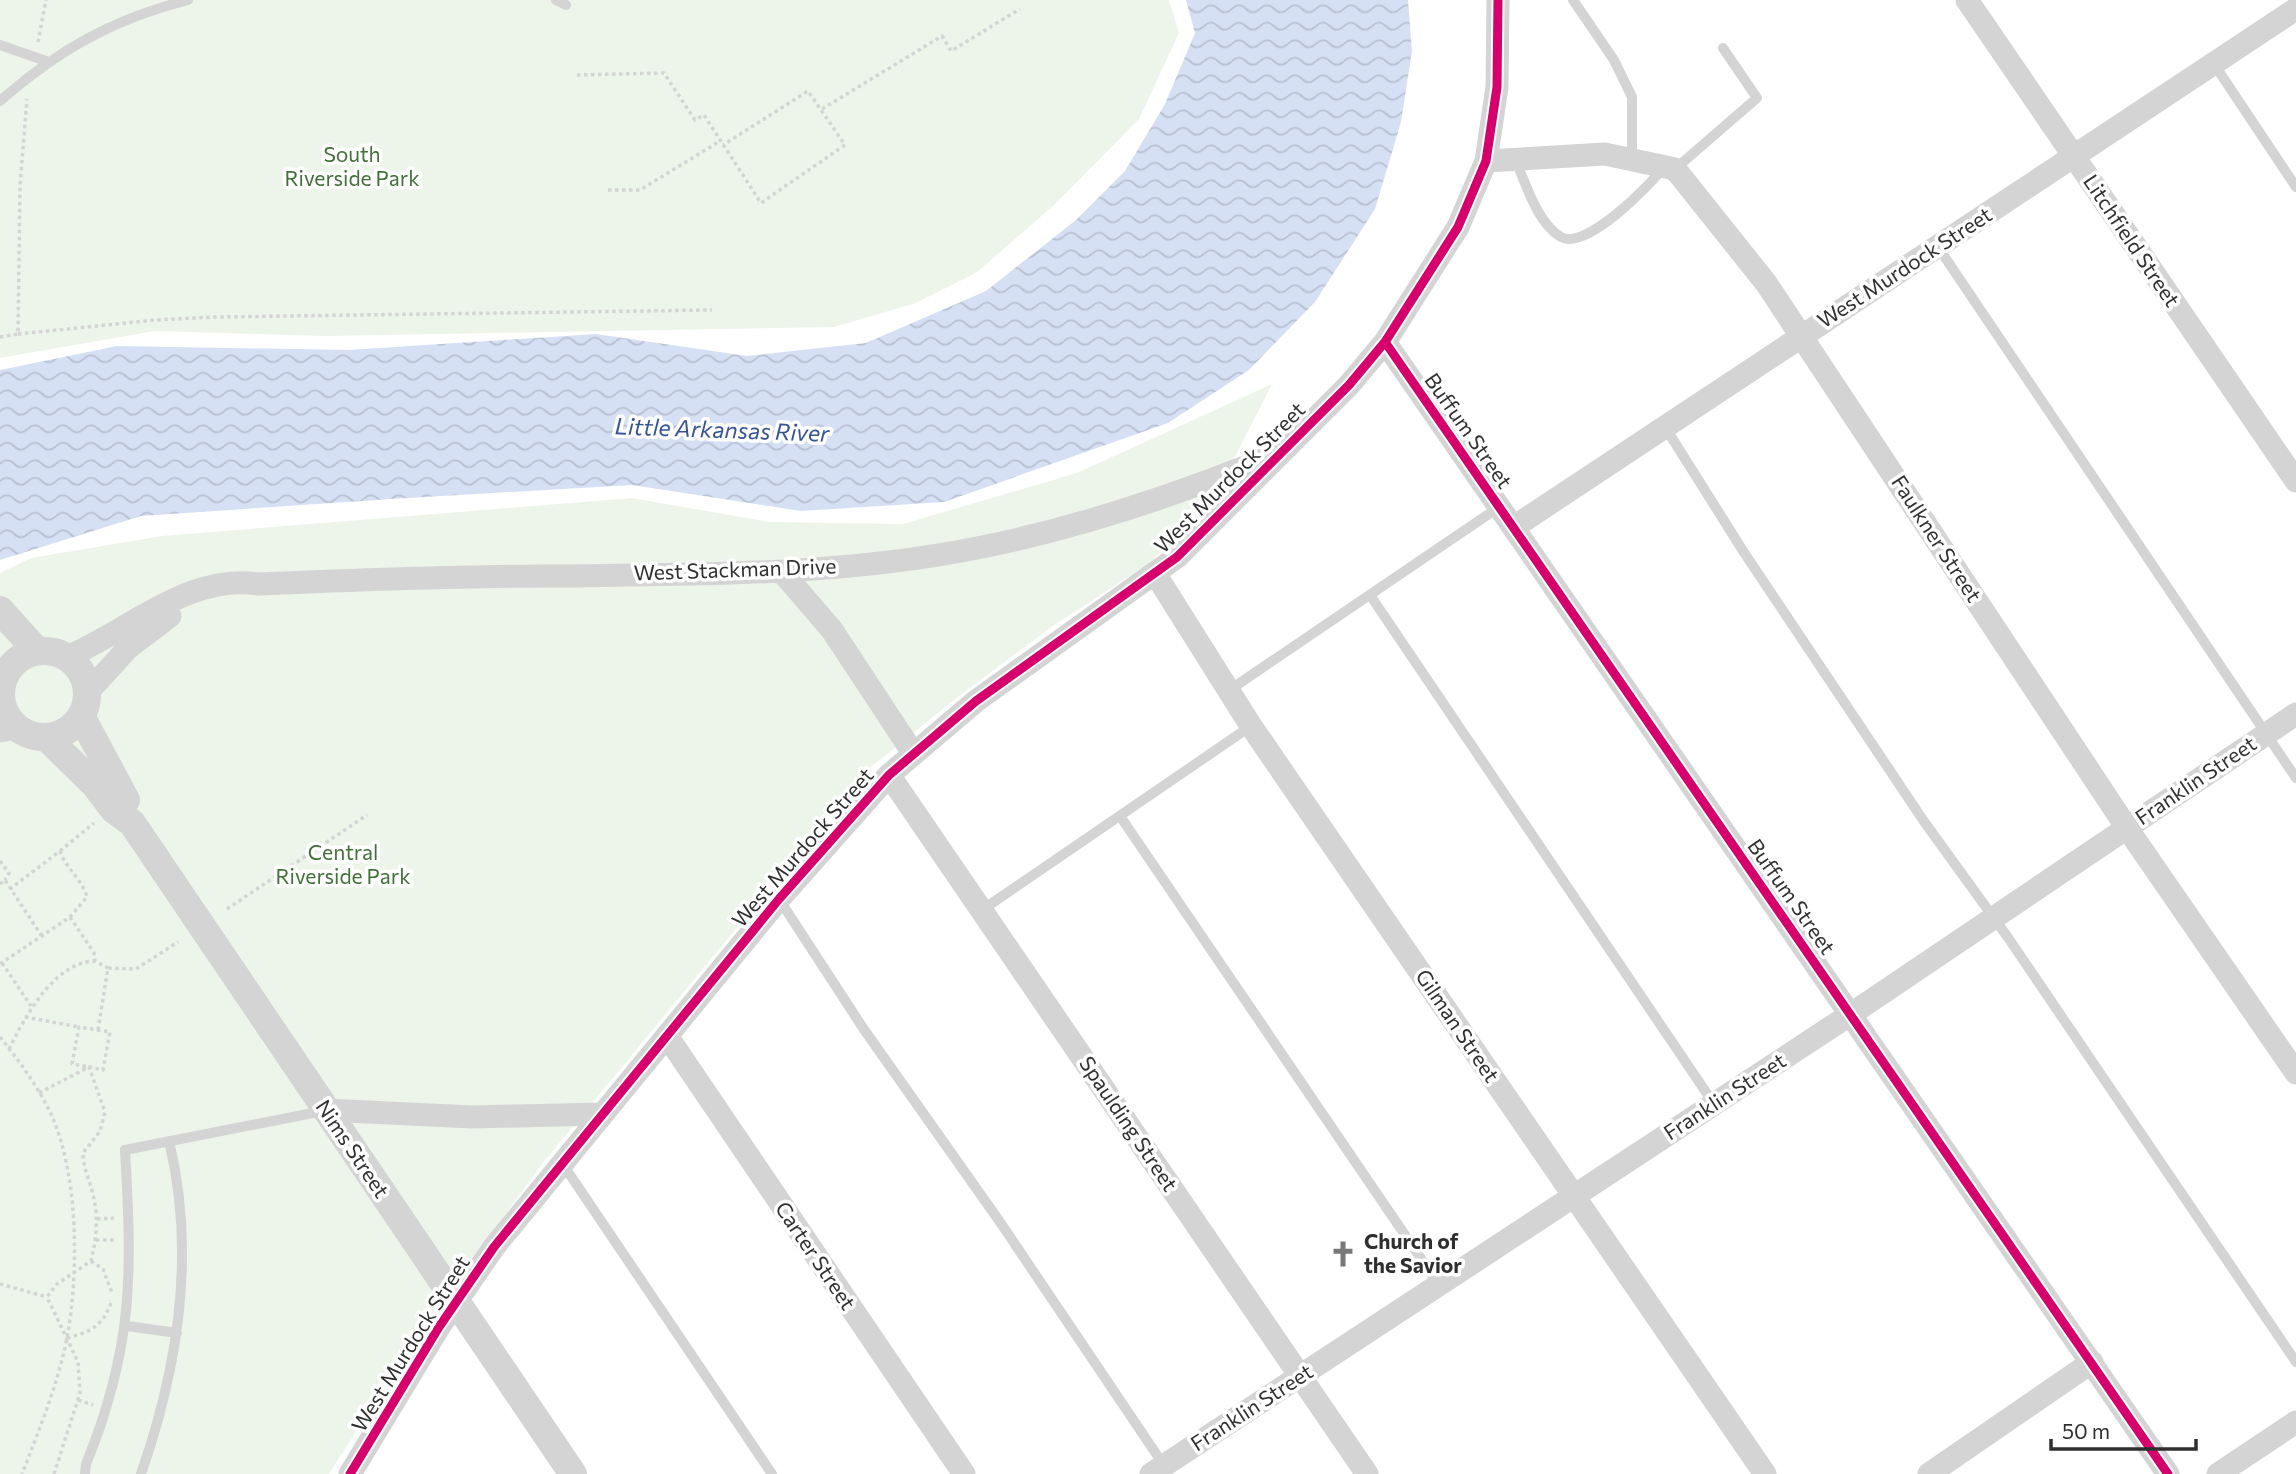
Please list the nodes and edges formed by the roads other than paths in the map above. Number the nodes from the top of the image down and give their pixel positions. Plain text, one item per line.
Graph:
1 (188, 0) edge
2 (1498, 0) edge
3 (1573, 0) edge
4 (1966, 0) edge
5 (2296, 9) edge
6 (0, 45) edge
7 (1723, 48) dead end
8 (46, 61) junction
9 (2214, 64) junction
10 (0, 100) edge
11 (2074, 157) junction
12 (1514, 159) junction
13 (1632, 160) junction
14 (1486, 161) junction
15 (1670, 168) junction
16 (2296, 187) edge
17 (1938, 247) junction
18 (1802, 337) junction
19 (1385, 342) junction
20 (1665, 427) junction
21 (1280, 454) junction
22 (2296, 481) edge
23 (1499, 507) junction
24 (1514, 527) junction
25 (783, 573) junction
26 (1156, 575) junction
27 (258, 584) junction
28 (1370, 595) junction
29 (0, 610) edge
30 (37, 651) junction
31 (67, 657) junction
32 (2, 679) edge
33 (1228, 691) junction
34 (84, 705) junction
35 (2296, 714) edge
36 (1251, 726) junction
37 (9, 729) edge
38 (2266, 734) junction
39 (46, 737) junction
40 (913, 753) junction
41 (889, 775) junction
42 (2296, 778) edge
43 (1120, 816) junction
44 (132, 823) junction
45 (2127, 828) junction
46 (779, 900) junction
47 (982, 910) junction
48 (1994, 918) junction
49 (1850, 1014) junction
50 (667, 1037) junction
51 (2296, 1073) edge
52 (1714, 1104) junction
53 (326, 1110) junction
54 (600, 1114) junction
55 (169, 1141) junction
56 (562, 1162) junction
57 (1574, 1196) junction
58 (1439, 1285) junction
59 (457, 1301) junction
60 (127, 1326) junction
61 (177, 1333) junction
62 (2092, 1362) junction
63 (2296, 1362) edge
64 (1301, 1376) junction
65 (2296, 1422) edge
66 (1162, 1471) edge
67 (85, 1474) edge
68 (141, 1474) edge
69 (350, 1474) edge
70 (573, 1474) edge
71 (772, 1474) edge
72 (964, 1474) edge
73 (1367, 1474) edge
74 (1765, 1474) edge
75 (1930, 1474) edge
76 (2168, 1474) edge
77 (2218, 1474) edge

1 - 8 lane
2 - 14 street, West Murdock Street
3 - 13 lane
4 - 11 street, Litchfield Street
5 - 9 street, West Murdock Street
6 - 8 lane
7 - 15 lane
8 - 10 lane
9 - 11 street, West Murdock Street
9 - 16 lane
11 - 17 street, West Murdock Street
11 - 22 street, Litchfield Street
12 - 13 street
12 - 14 street
12 - 15 lane
13 - 15 street
14 - 19 street, West Murdock Street
15 - 18 street, Faulkner Street
17 - 18 street, West Murdock Street
17 - 38 lane
18 - 20 street, West Murdock Street
18 - 45 street, Faulkner Street
19 - 21 street, West Murdock Street
19 - 23 street, Buffum Street
20 - 24 street, West Murdock Street
20 - 48 lane
21 - 25 street, West Stackman Drive
21 - 26 street, West Murdock Street
23 - 24 street, Buffum Street
23 - 28 lane
24 - 49 street, Buffum Street
25 - 27 street, West Stackman Drive
25 - 40 street
26 - 33 street, Gilman Street
26 - 40 street, West Murdock Street
27 - 31 street, West Stackman Drive
27 - 34 street, West Stackman Drive
28 - 33 lane
28 - 52 lane
29 - 30 street
30 - 31 street
30 - 32 street
31 - 34 street
32 - 37 street
33 - 36 street, Gilman Street
34 - 39 street
34 - 44 street, Nims Street
35 - 38 street, Franklin Street
36 - 43 lane
36 - 57 street, Gilman Street
37 - 39 street
38 - 42 lane
38 - 45 street, Franklin Street
39 - 44 street, Nims Street
40 - 41 street, West Murdock Street
41 - 46 street, West Murdock Street
41 - 47 street, Spaulding Street
43 - 47 lane
43 - 58 lane
44 - 53 street, Nims Street
45 - 48 street, Franklin Street
45 - 51 street, Faulkner Street
46 - 50 street, West Murdock Street
46 - 66 lane
47 - 64 street, Spaulding Street
48 - 49 street, Franklin Street
48 - 63 lane
49 - 52 street, Franklin Street
49 - 62 street, Buffum Street
50 - 54 street, West Murdock Street
50 - 72 street, Carter Street
52 - 57 street, Franklin Street
53 - 54 street
53 - 55 lane
53 - 59 street, Nims Street
54 - 56 street, West Murdock Street
55 - 60 lane
55 - 61 lane
56 - 59 street, West Murdock Street
56 - 71 lane
57 - 58 street, Franklin Street
57 - 74 street, Gilman Street
58 - 64 street, Franklin Street
59 - 69 street, West Murdock Street
59 - 70 street, Nims Street
60 - 61 lane
60 - 67 lane
61 - 68 lane
62 - 75 street
62 - 76 street, Buffum Street
64 - 66 street, Franklin Street
64 - 73 street, Spaulding Street
65 - 77 street

